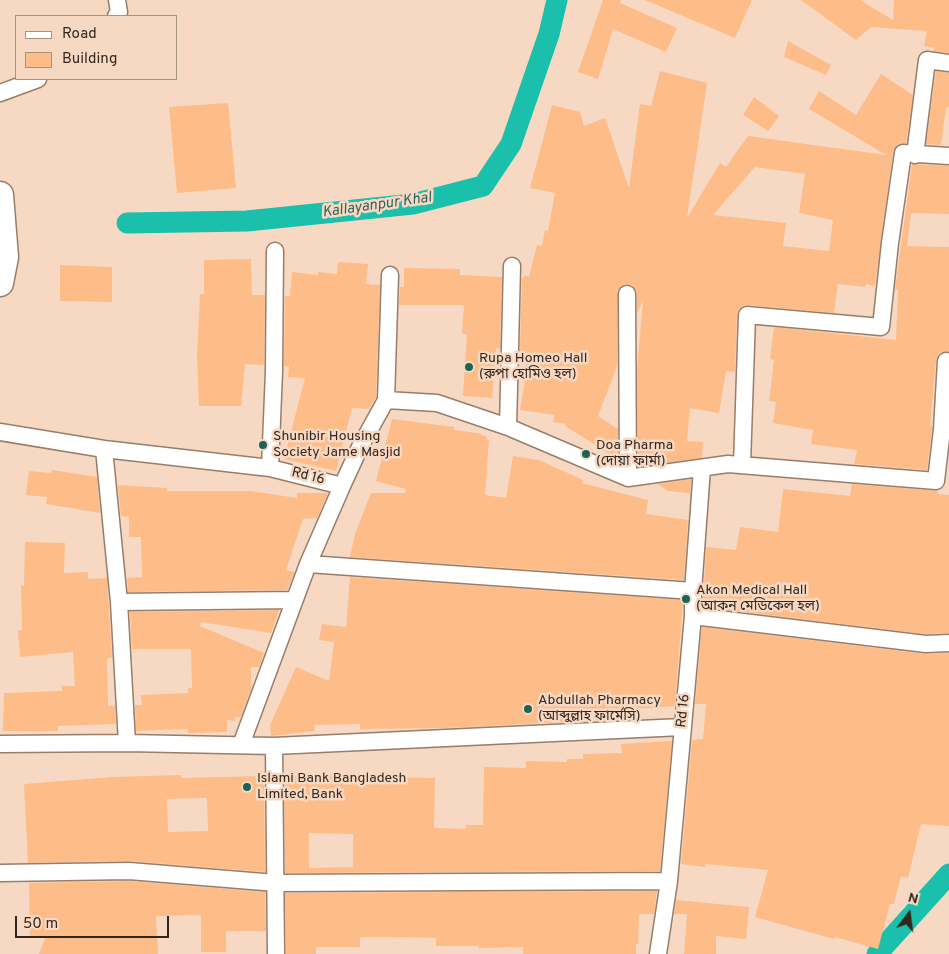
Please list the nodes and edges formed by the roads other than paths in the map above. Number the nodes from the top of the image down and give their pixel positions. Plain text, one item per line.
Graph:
1 (117, 0) edge
2 (117, 15) edge
3 (949, 63) edge
4 (35, 80) edge
5 (0, 93) edge
6 (915, 155) junction
7 (949, 156) edge
8 (0, 195) edge
9 (275, 251) dead end
10 (512, 266) dead end
11 (390, 276) dead end
12 (0, 283) edge
13 (627, 294) dead end
14 (946, 361) dead end
15 (386, 400) junction
16 (508, 427) junction
17 (946, 429) edge
18 (0, 432) edge
19 (104, 449) junction
20 (742, 465) junction
21 (270, 468) junction
22 (702, 468) junction
23 (628, 478) junction
24 (342, 486) junction
25 (308, 564) junction
26 (693, 590) junction
27 (294, 600) junction
28 (119, 602) junction
29 (693, 616) junction
30 (949, 643) edge
31 (682, 727) junction
32 (127, 743) junction
33 (0, 744) edge
34 (241, 745) junction
35 (274, 746) junction
36 (0, 873) edge
37 (669, 881) junction
38 (276, 883) junction
39 (276, 954) edge
40 (658, 954) edge

1 - 2 street
3 - 6 street
4 - 5 street
6 - 7 street
6 - 20 street
8 - 12 highway
9 - 21 street
10 - 16 street
11 - 15 street
13 - 23 street
14 - 17 street
15 - 16 street
15 - 24 street, Rd 16
16 - 23 street
17 - 20 street
18 - 19 street, Rd 16
19 - 21 street, Rd 16
19 - 28 street
20 - 22 street
21 - 24 street, Rd 16
22 - 23 street
22 - 26 street, Rd 16
24 - 25 street
25 - 26 street
25 - 27 street
26 - 29 street, Rd 16
27 - 28 street
27 - 34 street
28 - 32 street
29 - 30 street
29 - 31 street, Rd 16
31 - 35 street
31 - 37 street, Rd 16
32 - 33 street
32 - 34 street
34 - 35 street
35 - 38 street
36 - 38 street
37 - 38 street
37 - 40 street, Rd 16
38 - 39 street

